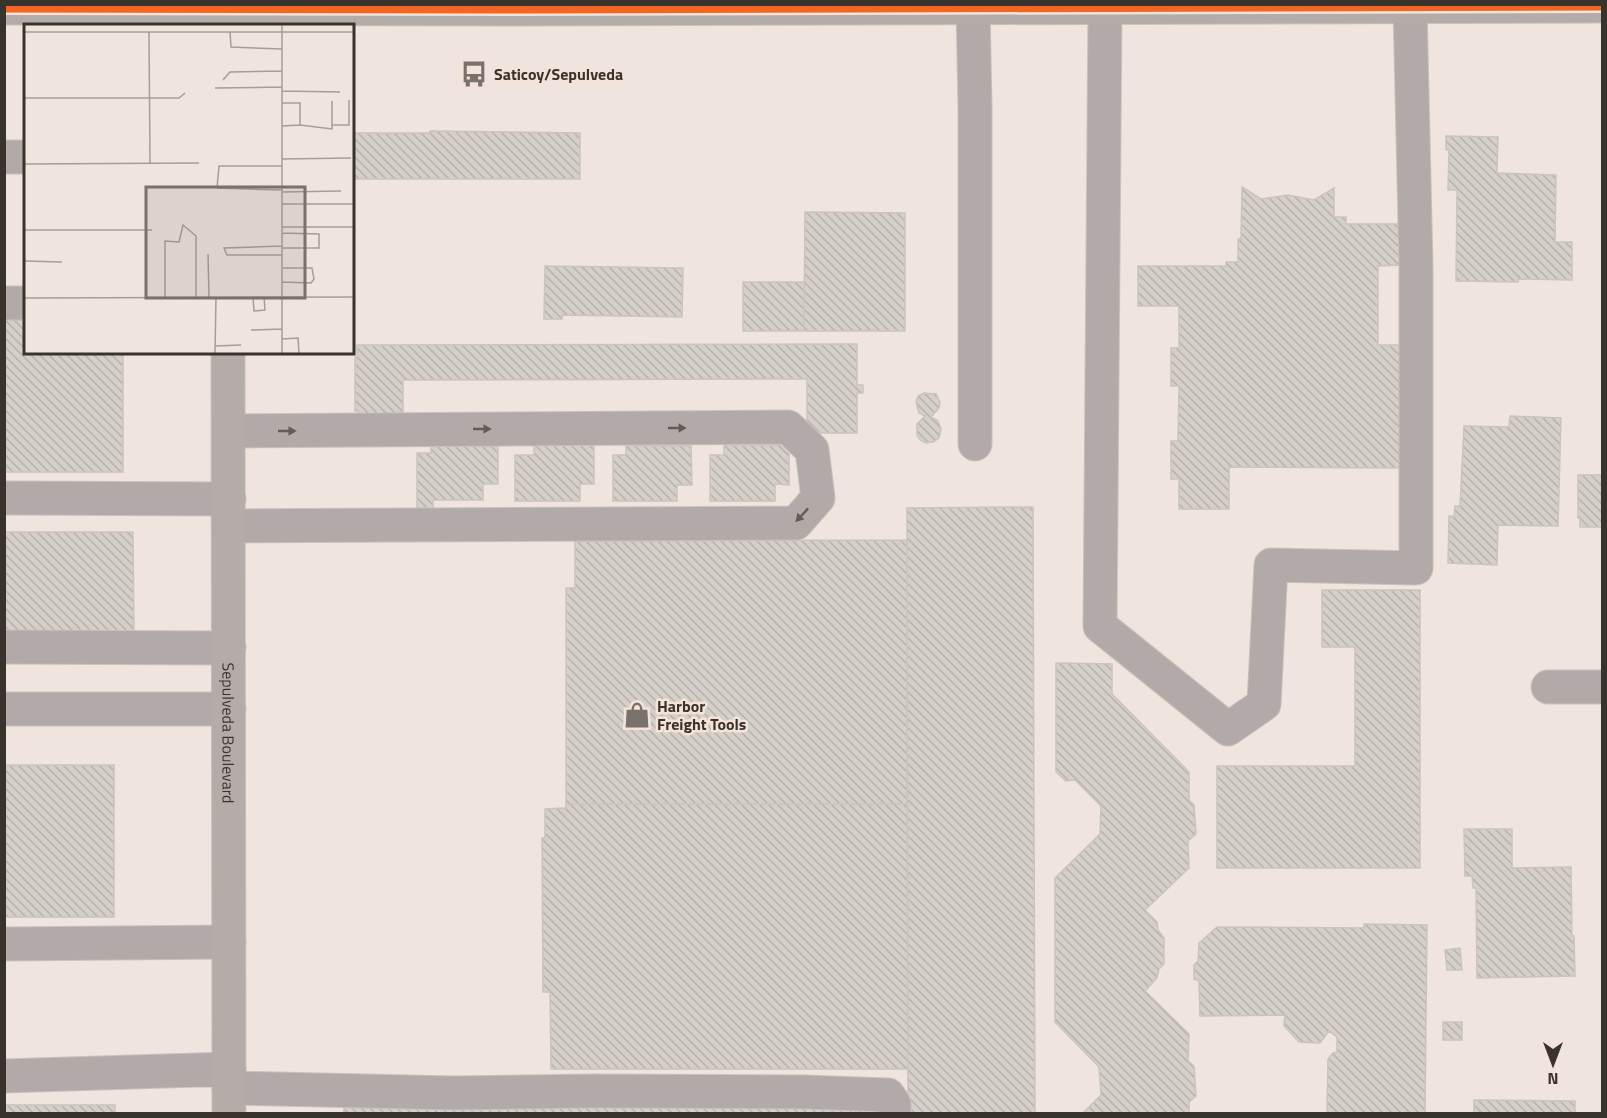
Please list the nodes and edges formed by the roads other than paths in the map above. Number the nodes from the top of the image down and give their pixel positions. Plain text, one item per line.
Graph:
1 (904, 6) edge
2 (1410, 6) junction
3 (1602, 6) edge
4 (416, 7) edge
5 (523, 7) edge
6 (1105, 7) junction
7 (4, 8) edge
8 (973, 8) junction
9 (232, 13) edge
10 (4, 157) edge
11 (24, 157) edge
12 (4, 303) edge
13 (24, 303) edge
14 (228, 354) edge
15 (229, 431) junction
16 (975, 444) dead end
17 (4, 498) edge
18 (229, 512) junction
19 (4, 647) edge
20 (229, 648) junction
21 (1548, 687) dead end
22 (1602, 687) edge
23 (4, 709) edge
24 (229, 709) junction
25 (229, 942) junction
26 (4, 944) edge
27 (4, 1076) edge
28 (229, 1090) edge
29 (894, 1113) edge

1 - 5 main road
1 - 8 main road
2 - 3 main road
2 - 6 main road
2 - 6 street
4 - 5 main road
4 - 9 main road
6 - 8 main road
7 - 9 main road
8 - 16 street
10 - 11 street
12 - 13 street
14 - 15 main road, Sepulveda Boulevard
15 - 18 main road, Sepulveda Boulevard
15 -> 18 street
17 - 18 street
18 - 20 main road, Sepulveda Boulevard
19 - 20 street
20 - 24 main road, Sepulveda Boulevard
21 - 22 street
23 - 24 street
24 - 25 main road, Sepulveda Boulevard
25 - 26 street
25 - 28 main road, Sepulveda Boulevard
27 - 28 street
28 - 29 street

